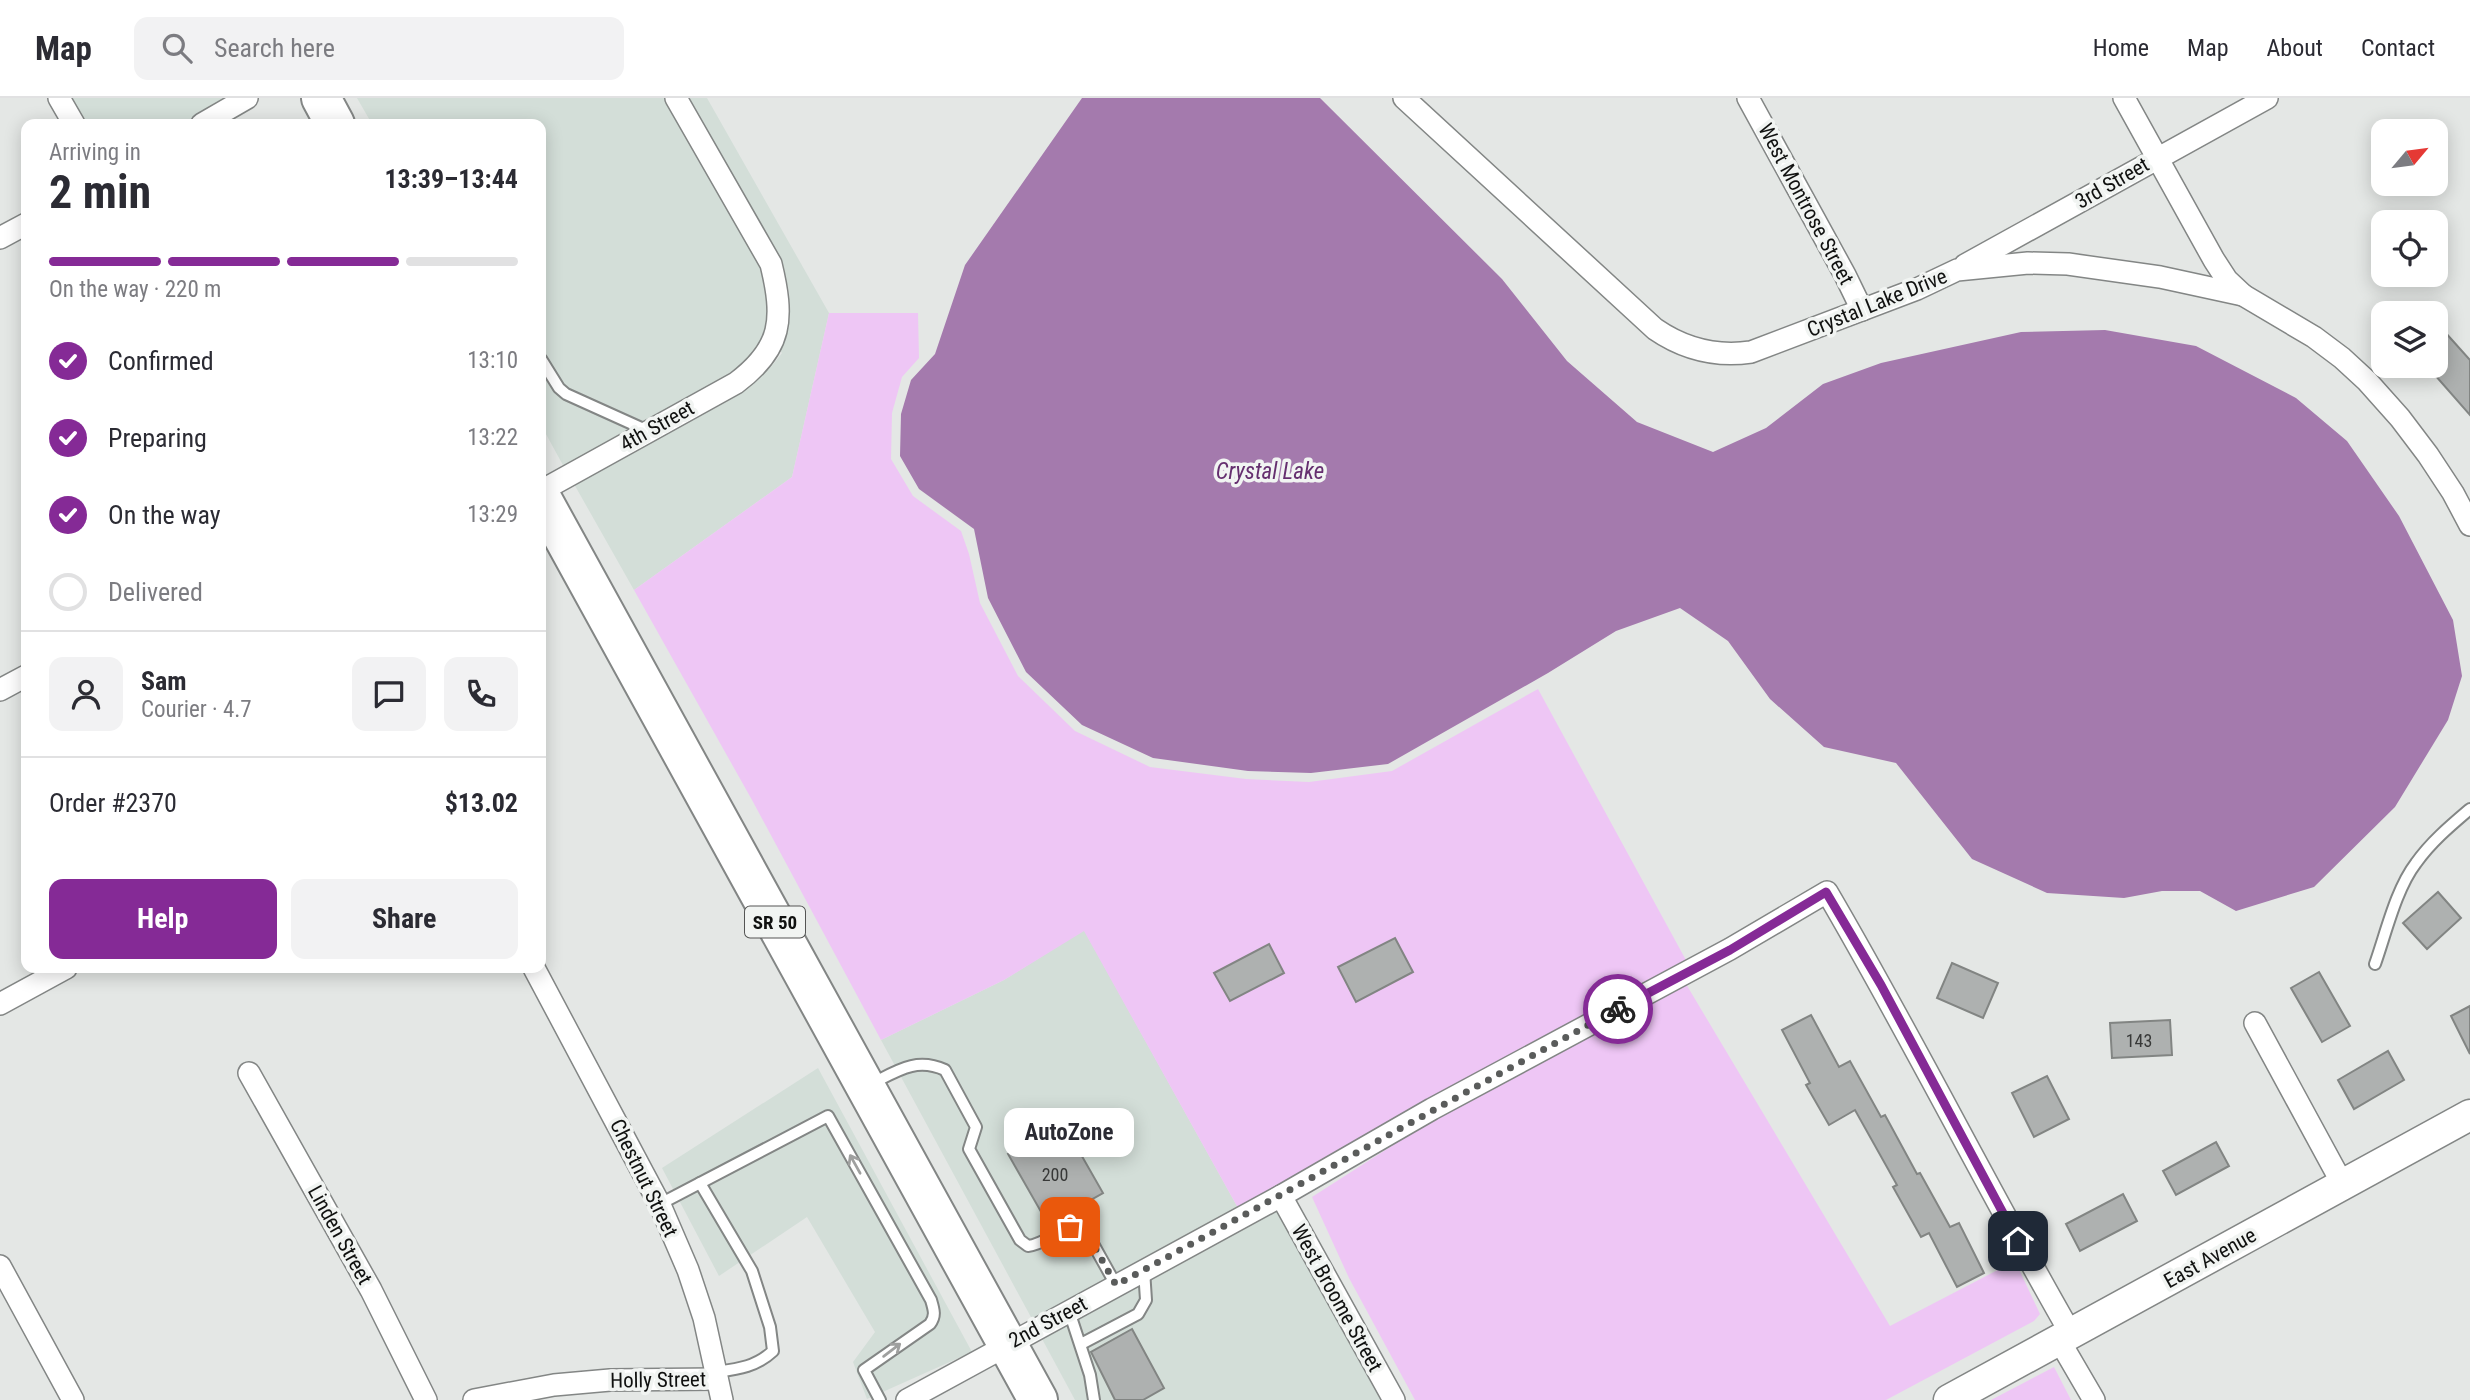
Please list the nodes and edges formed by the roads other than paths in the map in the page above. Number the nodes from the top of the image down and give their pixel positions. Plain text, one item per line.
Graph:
1 (59, 98) edge
2 (247, 98) edge
3 (321, 98) edge
4 (676, 98) edge
5 (1404, 98) edge
6 (1748, 98) edge
7 (2124, 98) edge
8 (2267, 98) edge
9 (71, 119) edge
10 (211, 119) edge
11 (332, 119) edge
12 (2157, 157) junction
13 (21, 227) edge
14 (0, 238) edge
15 (1957, 270) junction
16 (2243, 295) junction
17 (1862, 310) junction
18 (546, 367) edge
19 (648, 431) junction
20 (546, 488) edge
21 (546, 506) edge
22 (2470, 525) edge
23 (21, 679) edge
24 (0, 690) edge
25 (2470, 809) edge
26 (2375, 964) dead end
27 (57, 973) edge
28 (537, 973) edge
29 (0, 1004) edge
30 (2255, 1023) dead end
31 (249, 1073) dead end
32 (866, 1087) junction
33 (2470, 1115) edge
34 (700, 1183) junction
35 (2343, 1185) junction
36 (1280, 1196) junction
37 (660, 1204) junction
38 (0, 1266) edge
39 (1144, 1270) junction
40 (1116, 1285) junction
41 (1069, 1311) junction
42 (2065, 1337) junction
43 (1007, 1344) junction
44 (1081, 1344) junction
45 (718, 1384) edge
46 (73, 1400) edge
47 (426, 1400) edge
48 (474, 1400) edge
49 (880, 1400) edge
50 (907, 1400) edge
51 (1038, 1400) edge
52 (1094, 1400) edge
53 (1394, 1400) edge
54 (1949, 1400) edge
55 (2094, 1400) edge

1 - 9 street
2 - 10 street
3 - 11 highway
4 - 19 street, 4th Street
5 - 17 street, Crystal Lake Drive
6 - 17 street, West Montrose Street
7 - 12 street
8 - 12 street, 3rd Street
12 - 15 street, 3rd Street
12 - 16 street
13 - 14 street
15 - 16 street, Crystal Lake Drive
15 - 17 street, Crystal Lake Drive
16 - 22 street, Crystal Lake Drive
18 - 19 lane
19 - 20 street, 4th Street
21 - 32 highway, SR 50
23 - 24 street
25 - 26 lane
27 - 29 street
28 - 37 street, Chestnut Street
30 - 35 street
31 - 47 street, Linden Street
32 - 40 lane
32 - 43 highway, SR 50
33 - 35 street, East Avenue
34 - 37 lane
34 - 45 lane
49 -> 34 lane
35 - 42 street, East Avenue
36 - 39 street, 2nd Street
36 - 42 street, 2nd Street
36 - 53 street, West Broome Street
37 - 45 street, Chestnut Street
38 - 46 street
39 - 40 street, 2nd Street
39 - 44 lane
40 - 41 street, 2nd Street
41 - 43 street, 2nd Street
41 - 44 lane
42 - 54 street, East Avenue
42 - 55 street
43 - 50 street, 2nd Street
43 - 51 highway, SR 50
44 - 52 lane
45 - 48 street, Holly Street

